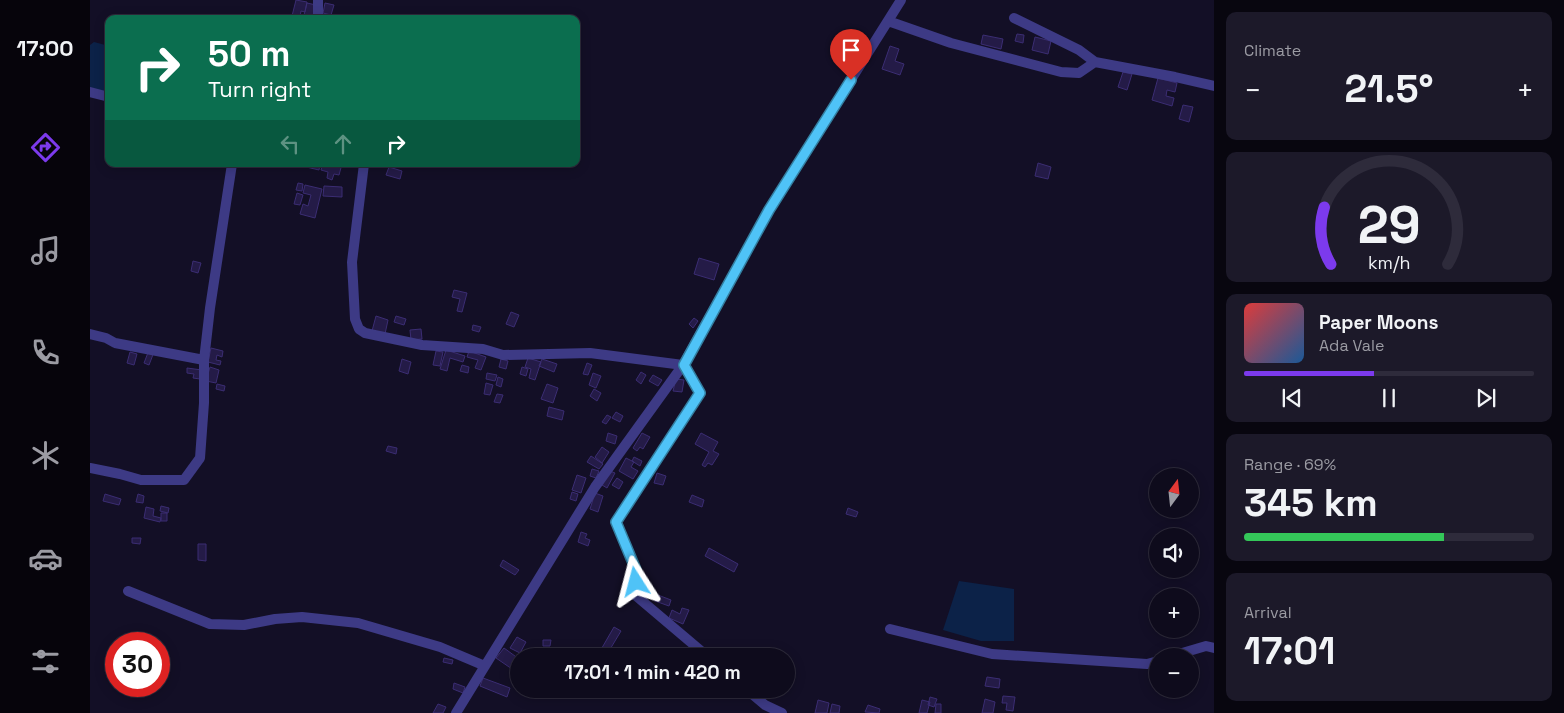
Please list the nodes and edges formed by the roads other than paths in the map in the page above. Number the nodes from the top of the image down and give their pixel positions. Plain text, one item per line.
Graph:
1 (318, 0) edge
2 (902, 0) edge
3 (318, 15) edge
4 (1014, 18) dead end
5 (888, 21) junction
6 (1095, 62) junction
7 (1214, 86) edge
8 (90, 92) edge
9 (105, 96) edge
10 (232, 167) edge
11 (364, 167) edge
12 (90, 334) edge
13 (204, 360) junction
14 (684, 365) junction
15 (90, 468) edge
16 (128, 591) dead end
17 (890, 629) dead end
18 (698, 648) edge
19 (1199, 648) edge
20 (1214, 648) edge
21 (1149, 663) edge
22 (485, 666) junction
23 (757, 698) edge
24 (456, 713) edge
25 (782, 713) edge

1 - 3 street
2 - 5 street
4 - 6 street
5 - 6 street
5 - 14 street
6 - 7 street
8 - 9 street
10 - 13 street
11 - 14 street
12 - 13 street
13 - 15 street
14 - 18 street
14 - 22 street
16 - 22 street
17 - 21 street
19 - 20 street
22 - 24 street
23 - 25 street

